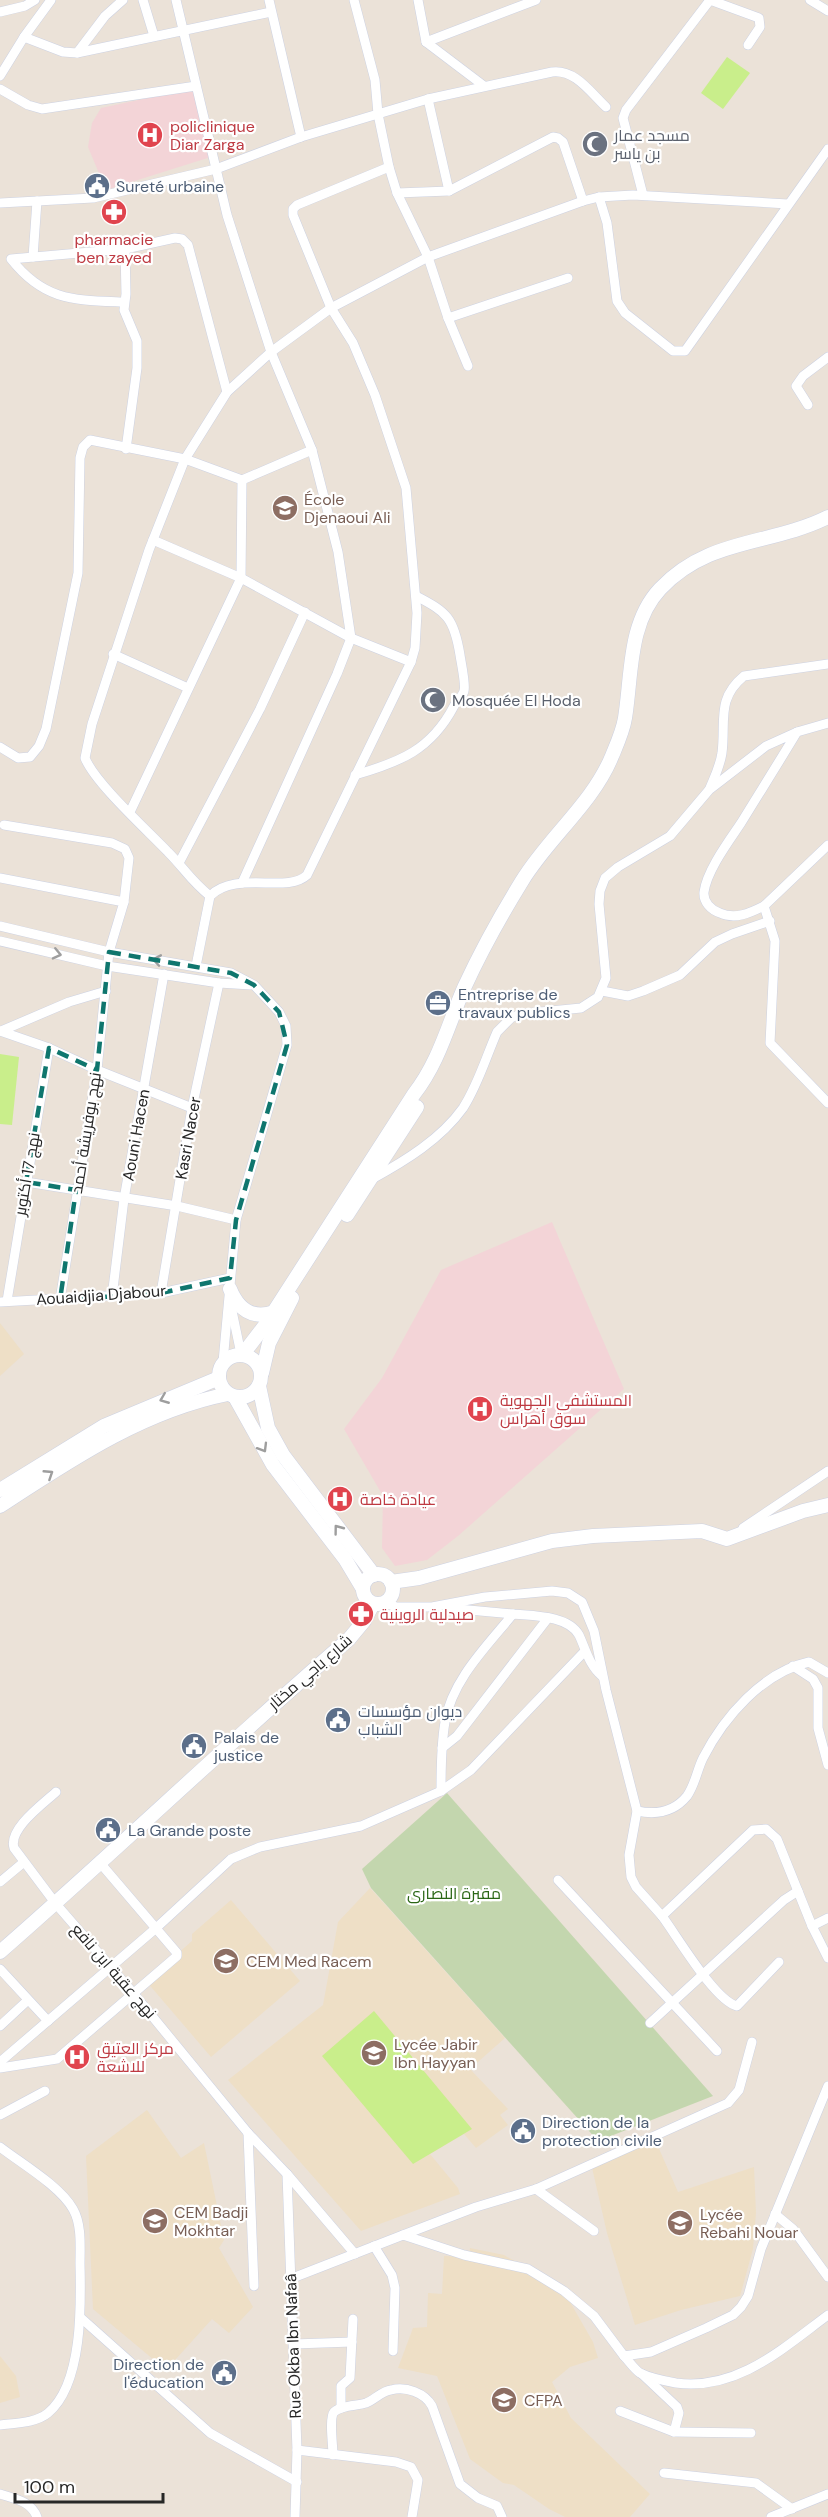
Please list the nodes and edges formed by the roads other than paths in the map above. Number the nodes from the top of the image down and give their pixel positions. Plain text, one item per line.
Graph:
1 (36, 0) edge
2 (51, 0) edge
3 (123, 0) edge
4 (143, 0) edge
5 (176, 0) edge
6 (269, 0) edge
7 (354, 0) edge
8 (418, 0) edge
9 (536, 0) edge
10 (710, 0) edge
11 (810, 0) edge
12 (828, 11) edge
13 (0, 12) edge
14 (271, 12) junction
15 (183, 29) junction
16 (154, 36) junction
17 (24, 37) junction
18 (426, 42) junction
19 (748, 45) dead end
20 (77, 54) junction
21 (0, 76) edge
22 (196, 86) junction
23 (484, 86) junction
24 (0, 89) edge
25 (428, 99) junction
26 (606, 107) dead end
27 (378, 114) junction
28 (301, 137) junction
29 (828, 149) edge
30 (389, 167) junction
31 (216, 169) junction
32 (449, 191) junction
33 (397, 193) junction
34 (643, 195) junction
35 (599, 197) junction
36 (37, 201) junction
37 (584, 201) junction
38 (0, 203) edge
39 (788, 204) junction
40 (125, 249) junction
41 (33, 257) junction
42 (428, 257) junction
43 (11, 259) junction
44 (0, 261) edge
45 (568, 278) dead end
46 (123, 302) junction
47 (330, 308) junction
48 (448, 318) junction
49 (271, 352) junction
50 (828, 357) edge
51 (468, 366) dead end
52 (227, 393) junction
53 (808, 405) dead end
54 (126, 449) junction
55 (312, 450) junction
56 (185, 459) junction
57 (242, 480) junction
58 (828, 517) edge
59 (153, 540) junction
60 (241, 578) junction
61 (416, 596) junction
62 (305, 612) junction
63 (351, 638) junction
64 (113, 654) junction
65 (411, 662) junction
66 (828, 664) edge
67 (188, 688) junction
68 (828, 723) edge
69 (797, 732) junction
70 (0, 747) edge
71 (355, 775) junction
72 (709, 790) junction
73 (130, 812) junction
74 (4, 825) dead end
75 (828, 845) edge
76 (179, 863) junction
77 (0, 878) edge
78 (242, 883) junction
79 (210, 896) junction
80 (124, 902) junction
81 (764, 906) junction
82 (770, 921) junction
83 (0, 926) edge
84 (0, 940) edge
85 (109, 952) junction
86 (107, 966) junction
87 (196, 966) junction
88 (165, 974) junction
89 (219, 983) junction
90 (254, 985) junction
91 (106, 991) junction
92 (602, 991) junction
93 (1, 1031) edge
94 (49, 1048) junction
95 (97, 1070) junction
96 (144, 1089) junction
97 (828, 1103) edge
98 (192, 1108) junction
99 (368, 1178) junction
100 (26, 1182) junction
101 (76, 1190) junction
102 (124, 1199) junction
103 (177, 1206) junction
104 (236, 1220) junction
105 (230, 1288) junction
106 (161, 1293) junction
107 (112, 1297) junction
108 (60, 1300) junction
109 (3, 1301) edge
110 (274, 1312) junction
111 (242, 1354) junction
112 (223, 1362) junction
113 (219, 1378) junction
114 (260, 1380) junction
115 (231, 1395) junction
116 (828, 1471) edge
117 (0, 1490) edge
118 (828, 1505) edge
119 (0, 1506) edge
120 (727, 1539) junction
121 (374, 1575) junction
122 (391, 1582) junction
123 (363, 1589) junction
124 (378, 1603) junction
125 (432, 1606) junction
126 (513, 1614) junction
127 (548, 1618) junction
128 (584, 1652) junction
129 (793, 1666) junction
130 (828, 1673) edge
131 (606, 1690) junction
132 (442, 1748) junction
133 (828, 1765) edge
134 (441, 1791) junction
135 (56, 1792) dead end
136 (637, 1811) junction
137 (24, 1862) junction
138 (101, 1864) junction
139 (558, 1880) dead end
140 (0, 1882) edge
141 (798, 1891) junction
142 (56, 1904) junction
143 (662, 1916) junction
144 (828, 1918) edge
145 (812, 1926) junction
146 (155, 1929) junction
147 (0, 1952) edge
148 (828, 1958) edge
149 (779, 1962) dead end
150 (111, 1967) junction
151 (0, 1969) edge
152 (703, 1975) junction
153 (134, 1994) junction
154 (28, 2000) junction
155 (671, 2004) junction
156 (48, 2021) junction
157 (650, 2023) dead end
158 (0, 2026) edge
159 (752, 2042) dead end
160 (717, 2051) dead end
161 (0, 2062) edge
162 (0, 2068) edge
163 (828, 2086) edge
164 (45, 2091) dead end
165 (0, 2115) edge
166 (248, 2133) junction
167 (0, 2147) edge
168 (287, 2175) junction
169 (536, 2189) junction
170 (775, 2214) junction
171 (594, 2231) dead end
172 (403, 2235) junction
173 (374, 2246) junction
174 (355, 2254) junction
175 (828, 2277) edge
176 (291, 2279) junction
177 (254, 2286) dead end
178 (828, 2315) edge
179 (81, 2318) junction
180 (352, 2319) dead end
181 (352, 2342) junction
182 (294, 2344) junction
183 (393, 2351) dead end
184 (624, 2356) junction
185 (640, 2373) junction
186 (341, 2408) junction
187 (620, 2411) dead end
188 (0, 2425) edge
189 (674, 2432) junction
190 (751, 2433) dead end
191 (297, 2450) junction
192 (333, 2455) junction
193 (664, 2473) dead end
194 (297, 2482) junction
195 (0, 2494) edge
196 (828, 2494) edge
197 (792, 2508) junction
198 (38, 2517) edge
199 (295, 2517) edge
200 (412, 2517) edge
201 (502, 2517) edge
202 (771, 2517) edge

1 - 13 street
2 - 17 street
3 - 20 street
4 - 16 street
5 - 15 street
6 - 14 street
7 - 27 street
8 - 18 street
9 - 18 street
10 - 19 street
10 - 34 street
11 - 12 street
14 - 15 street
14 - 28 street
15 - 16 street
15 - 22 street
16 - 20 street
17 - 20 street
17 - 21 street
18 - 23 street
22 - 24 street
22 - 31 street
23 - 25 street
23 - 26 street
25 - 27 street
25 - 32 street
27 - 28 street
27 - 30 street
28 - 31 street
29 - 39 street
30 - 33 street
30 - 47 street
31 - 36 street
31 - 49 street
32 - 33 street
32 - 37 street
33 - 42 street
34 - 35 street
34 - 39 street
35 - 37 street
35 - 39 street
36 - 38 street
36 - 41 street
37 - 42 street
40 - 41 street
40 - 46 street
40 - 52 street
41 - 43 street
42 - 47 street
42 - 48 street
43 - 44 street
43 - 46 street
45 - 48 street
46 - 54 street
47 - 49 street
47 - 61 street
48 - 51 street
49 - 52 street
49 - 55 street
50 - 53 street
52 - 56 street
54 - 56 street
54 - 70 street
55 - 57 street
55 - 63 street
56 - 57 street
56 - 59 street
57 - 60 street
58 - 99 street
59 - 60 street
59 - 64 street
60 - 62 street
60 - 67 street
61 - 65 street
61 - 71 street
62 - 63 street
62 - 76 street
63 - 65 street
63 - 78 street
64 - 67 street
64 - 73 street
65 - 71 street
66 - 72 street
67 - 73 street
68 - 69 street
69 - 72 street
69 - 81 street
71 - 78 street
72 - 92 street
73 - 76 street
74 - 80 street, نهج بوفريشة أحمد
75 - 81 street
76 - 79 street
77 - 80 street
78 - 79 street
79 - 87 street
80 - 85 street, نهج بوفريشة أحمد
81 - 82 street
82 - 92 street
82 - 97 street
83 - 85 street
84 -> 86 street
85 - 86 street, نهج بوفريشة أحمد
87 -> 85 street
86 - 88 street
86 - 91 street, نهج بوفريشة أحمد
87 - 90 street
88 - 89 street
88 - 96 street, Aouni Hacen
89 - 90 street
89 - 98 street, Kasri Nacer
90 - 104 street
91 - 93 street
91 - 95 street, نهج بوفريشة أحمد
92 - 99 street
93 - 94 street
94 - 95 street
94 - 100 street, نهج 17 أكتوبر
95 - 96 street
95 - 101 street, نهج بوفريشة أحمد
96 - 98 street
96 - 102 street, Aouni Hacen
98 - 103 street, Kasri Nacer
99 - 110 street
99 - 114 street
100 - 101 street
100 - 109 street, نهج 17 أكتوبر
101 - 102 street
101 - 108 street, نهج بوفريشة أحمد
102 - 103 street
102 - 107 street, Aouni Hacen
103 - 104 street
103 - 106 street, Kasri Nacer
104 - 105 street
105 - 106 street, Aouaidjia Djabour
105 - 110 street
105 - 111 street
105 - 112 street
106 - 107 street, Aouaidjia Djabour
107 - 108 street, Aouaidjia Djabour
108 - 109 street, Aouaidjia Djabour
110 - 111 street
111 - 112 street
111 - 114 street
112 - 113 street
113 - 115 street
113 -> 117 street
114 - 115 street
121 -> 114 street
119 -> 115 street
115 -> 123 street
116 - 120 street
118 - 120 street
120 - 122 street
121 - 122 street
121 - 123 street
122 - 124 street
123 - 124 street
124 - 125 street
124 - 138 street, شارع باجي مختار
125 - 126 street
125 - 131 street
126 - 127 street
126 - 132 street
127 - 128 street
127 - 132 street
128 - 131 street
128 - 134 street
129 - 130 street
129 - 133 street
129 - 136 street
131 - 136 street
132 - 134 street
134 - 146 street
135 - 137 street, نهج عقبة ابن نافع
136 - 143 street
137 - 140 street
137 - 142 street, نهج عقبة ابن نافع
138 - 142 street, شارع باجي مختار
138 - 146 street
139 - 155 street
141 - 143 street
141 - 145 street
141 - 152 street
142 - 147 street, شارع باجي مختار
142 - 150 street, نهج عقبة ابن نافع
143 - 152 street
144 - 145 street
145 - 148 street
146 - 150 street
146 - 153 street
149 - 152 street
150 - 153 street, نهج عقبة ابن نافع
150 - 156 street
151 - 154 street
152 - 155 street
153 - 162 street
153 - 166 street, نهج عقبة ابن نافع
154 - 156 street
154 - 158 street
155 - 157 street
155 - 160 street
156 - 161 street
159 - 169 street
163 - 170 street
164 - 165 street
166 - 168 street, نهج عقبة ابن نافع
166 - 177 street
167 - 179 street
168 - 174 street, نهج عقبة ابن نافع
168 - 176 street, Rue Okba Ibn Nafaâ
169 - 171 street
169 - 172 street
170 - 175 street
170 - 184 street
172 - 173 street
172 - 184 street
173 - 174 street
173 - 183 street
174 - 176 street
176 - 182 street, Rue Okba Ibn Nafaâ
178 - 185 street
179 - 188 street
179 - 194 street
180 - 181 street
181 - 182 street
181 - 186 street
182 - 191 street, Rue Okba Ibn Nafaâ
184 - 185 street
185 - 189 street
186 - 192 street
186 - 201 street
187 - 189 street
189 - 190 street
191 - 192 street
191 - 194 street, Rue Okba Ibn Nafaâ
192 - 200 street
193 - 197 street
194 - 199 street, Rue Okba Ibn Nafaâ
195 - 198 street
196 - 197 street
197 - 202 street

